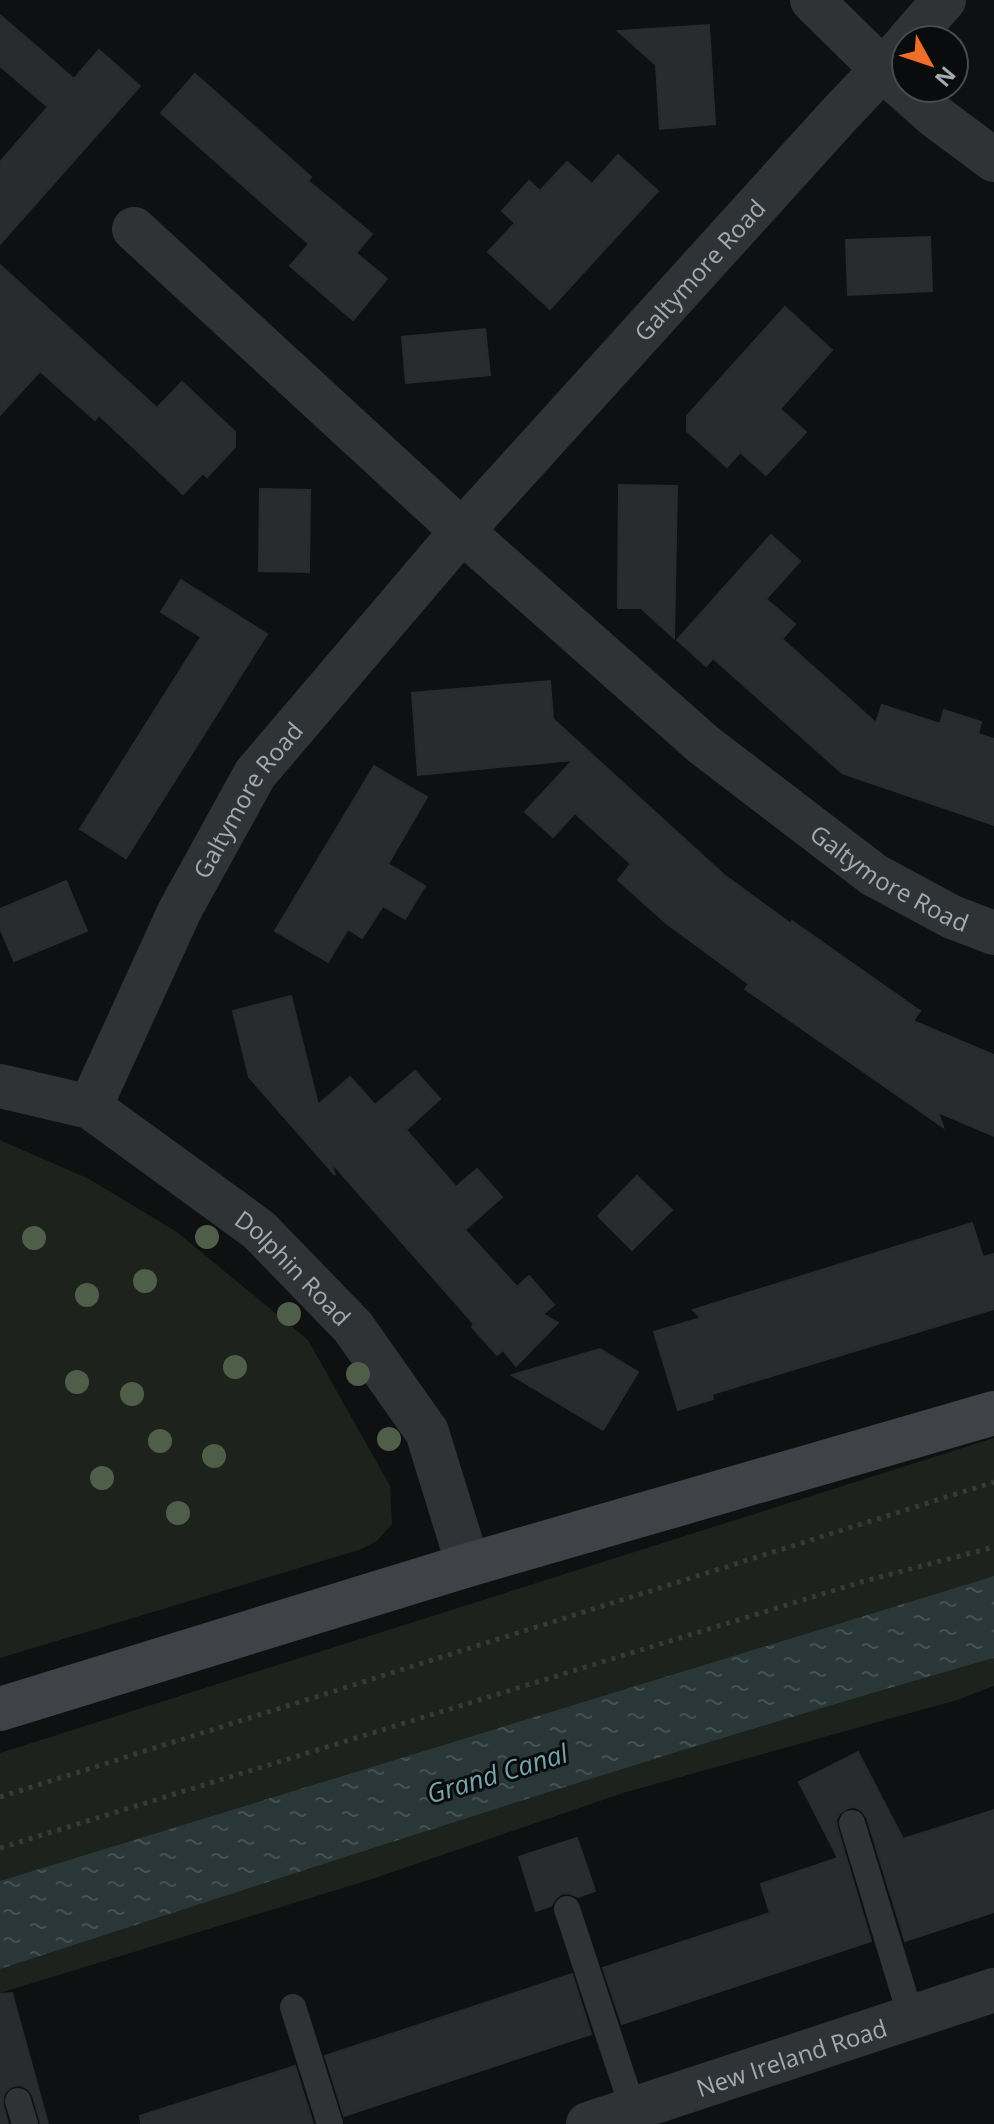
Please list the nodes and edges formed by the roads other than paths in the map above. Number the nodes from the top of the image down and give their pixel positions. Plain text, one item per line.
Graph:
1 (812, 0) edge
2 (944, 0) edge
3 (923, 24) edge
4 (890, 46) edge
5 (890, 60) edge
6 (928, 104) edge
7 (994, 160) edge
8 (134, 229) dead end
9 (462, 531) junction
10 (994, 933) edge
11 (0, 1086) edge
12 (90, 1107) junction
13 (994, 1413) edge
14 (468, 1565) junction
15 (0, 1709) edge
16 (852, 1823) dead end
17 (567, 1909) dead end
18 (994, 1990) edge
19 (293, 2007) dead end
20 (911, 2017) junction
21 (633, 2109) junction
22 (330, 2124) edge
23 (588, 2124) edge

1 - 4 street
2 - 3 street, Galtymore Road
5 - 9 street, Galtymore Road
6 - 7 street
8 - 9 street, Galtymore Road
9 - 10 street, Galtymore Road
9 - 12 street, Galtymore Road
11 - 12 street, Dolphin Road
12 - 14 street, Dolphin Road
13 - 14 main road
14 - 15 main road
16 - 20 lane
17 - 21 lane
18 - 20 street, New Ireland Road
19 - 22 lane
20 - 21 street, New Ireland Road
21 - 23 street, New Ireland Road

